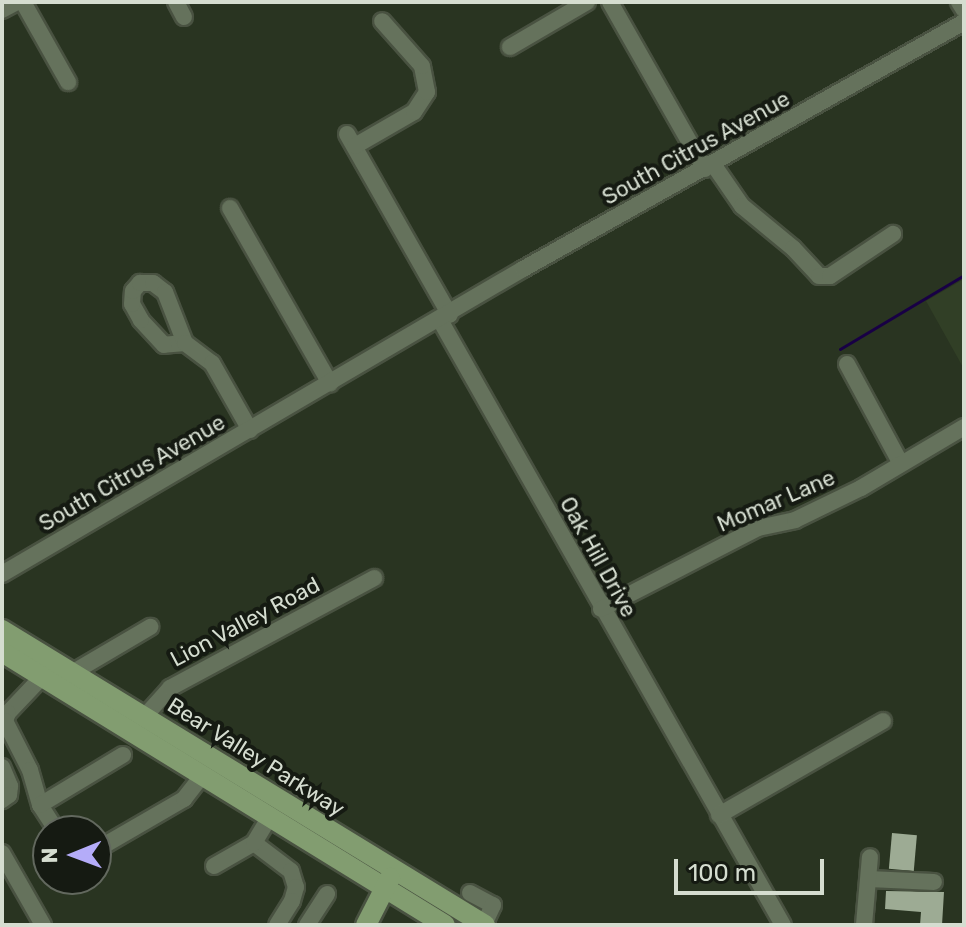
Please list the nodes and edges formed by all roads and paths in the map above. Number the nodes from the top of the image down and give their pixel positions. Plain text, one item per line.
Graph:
1 (17, 2) edge
2 (23, 2) edge
3 (587, 2) edge
4 (610, 2) edge
5 (959, 2) edge
6 (2, 10) edge
7 (964, 10) edge
8 (382, 21) dead end
9 (964, 22) edge
10 (510, 47) dead end
11 (68, 82) dead end
12 (709, 166) junction
13 (230, 208) dead end
14 (893, 234) dead end
15 (445, 317) junction
16 (185, 343) dead end
17 (847, 364) dead end
18 (330, 383) junction
19 (964, 427) edge
20 (250, 430) junction
21 (900, 462) junction
22 (2, 574) edge
23 (374, 578) dead end
24 (601, 609) junction
25 (150, 627) dead end
26 (2, 630) edge
27 (2, 652) edge
28 (72, 673) junction
29 (42, 677) junction
30 (145, 716) junction
31 (883, 721) dead end
32 (123, 755) dead end
33 (2, 767) edge
34 (202, 776) junction
35 (2, 800) edge
36 (40, 805) junction
37 (47, 815) edge
38 (719, 815) junction
39 (269, 818) junction
40 (112, 841) edge
41 (254, 843) junction
42 (2, 853) edge
43 (870, 857) dead end
44 (214, 866) dead end
45 (869, 879) junction
46 (389, 880) junction
47 (934, 882) dead end
48 (470, 893) dead end
49 (327, 894) dead end
50 (43, 925) edge
51 (277, 925) edge
52 (307, 925) edge
53 (366, 925) edge
54 (445, 925) edge
55 (485, 925) edge
56 (783, 925) edge
57 (864, 925) edge

1 - 6 street
2 - 11 street
3 - 10 street
4 - 12 street
5 - 7 street
8 - 15 street
9 - 12 street, South Citrus Avenue
12 - 14 street
12 - 15 street, South Citrus Avenue
13 - 18 street
15 - 18 street, South Citrus Avenue
15 - 24 street, Oak Hill Drive
16 - 20 street
17 - 21 street
18 - 20 street, South Citrus Avenue
19 - 21 street, Momar Lane
20 - 22 street, South Citrus Avenue
21 - 24 street, Momar Lane
23 - 30 street, Lion Valley Road
24 - 38 street, Oak Hill Drive
25 - 28 street
26 - 28 main road, Bear Valley Parkway
27 - 29 main road, Bear Valley Parkway
28 - 30 main road, Bear Valley Parkway
29 - 34 main road, Bear Valley Parkway
29 - 36 street
30 - 46 main road, Bear Valley Parkway
31 - 38 street
32 - 36 street
33 - 35 street
34 - 39 main road, Bear Valley Parkway
34 - 40 street
36 - 37 street
38 - 56 street, Oak Hill Drive
39 - 41 street
39 - 46 main road, Bear Valley Parkway
41 - 44 street
41 - 51 street
42 - 50 street
43 - 45 street
45 - 47 street
45 - 57 street
46 - 53 main road
46 - 54 main road, Bear Valley Parkway
46 - 55 main road, Bear Valley Parkway
48 - 55 street
49 - 52 street

